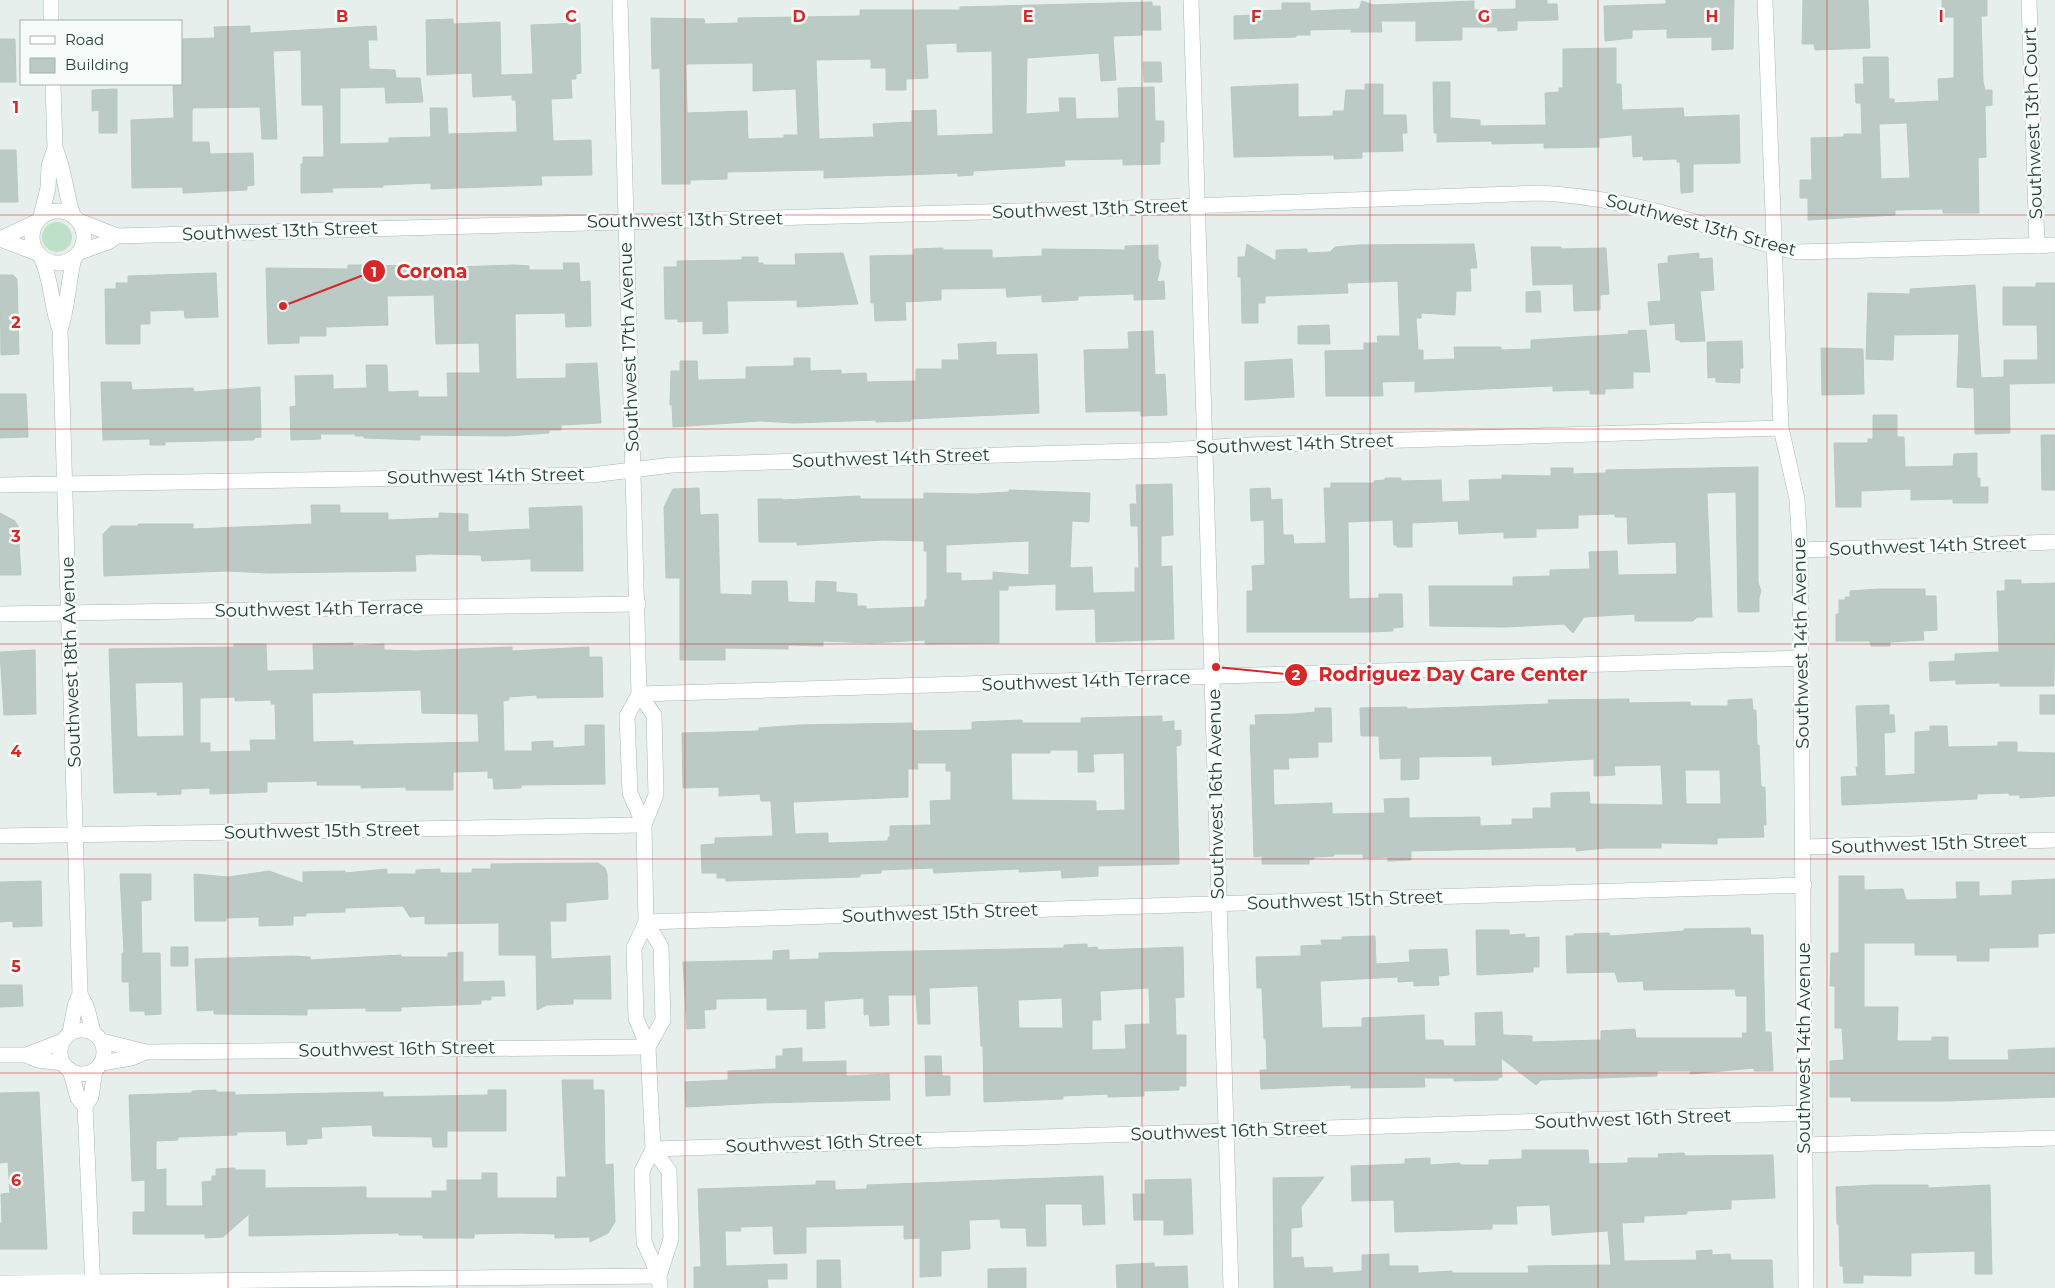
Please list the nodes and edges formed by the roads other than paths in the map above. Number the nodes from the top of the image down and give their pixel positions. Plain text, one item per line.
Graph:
1 (51, 0) edge
2 (620, 0) edge
3 (1191, 0) edge
4 (1765, 0) edge
5 (2029, 0) edge
6 (51, 20) edge
7 (53, 85) edge
8 (55, 148) junction
9 (1198, 206) junction
10 (76, 218) junction
11 (38, 219) junction
12 (626, 221) junction
13 (117, 236) junction
14 (0, 239) edge
15 (2055, 245) edge
16 (2037, 246) junction
17 (1774, 248) junction
18 (77, 255) junction
19 (39, 256) junction
20 (60, 330) junction
21 (1781, 428) junction
22 (1205, 448) junction
23 (633, 469) junction
24 (66, 484) junction
25 (0, 485) edge
26 (2055, 542) edge
27 (1800, 550) junction
28 (638, 604) junction
29 (69, 613) junction
30 (0, 614) edge
31 (1802, 658) junction
32 (1214, 678) junction
33 (640, 694) junction
34 (644, 825) junction
35 (75, 835) junction
36 (0, 836) edge
37 (2055, 840) edge
38 (1804, 847) junction
39 (1804, 885) junction
40 (1219, 904) junction
41 (646, 922) junction
42 (80, 994) junction
43 (97, 1036) junction
44 (66, 1037) junction
45 (648, 1047) junction
46 (146, 1052) junction
47 (26, 1055) junction
48 (0, 1056) edge
49 (99, 1066) junction
50 (67, 1067) junction
51 (85, 1106) junction
52 (1804, 1113) junction
53 (1226, 1131) junction
54 (2055, 1138) edge
55 (1804, 1145) junction
56 (653, 1149) junction
57 (659, 1282) edge
58 (0, 1283) edge
59 (93, 1285) edge
60 (1231, 1288) edge
61 (1806, 1288) edge

1 - 6 street
2 - 12 street, Southwest 17th Avenue
3 - 9 street, Southwest 16th Avenue
4 - 17 street, Southwest 14th Avenue
5 - 16 street, Southwest 13th Court
7 - 8 street
8 - 10 street
8 - 11 street
9 - 12 street, Southwest 13th Street
9 - 17 street, Southwest 13th Street
9 - 22 street, Southwest 16th Avenue
10 - 11 street
10 - 13 street, Southwest 13th Street
10 - 18 street
11 - 14 street
11 - 19 street
12 - 13 street, Southwest 13th Street
12 - 23 street, Southwest 17th Avenue
13 - 18 street, Southwest 13th Street
14 - 19 street
15 - 16 street, Southwest 13th Street
16 - 17 street, Southwest 13th Street
17 - 21 street, Southwest 14th Avenue
18 - 19 street
18 - 20 street, Southwest 18th Avenue
19 - 20 street, Southwest 18th Avenue
20 - 24 street, Southwest 18th Avenue
21 - 22 street, Southwest 14th Street
21 - 27 street, Southwest 14th Avenue
22 - 23 street, Southwest 14th Street
22 - 32 street, Southwest 16th Avenue
23 - 24 street, Southwest 14th Street
23 - 28 street, Southwest 17th Avenue
24 - 25 street, Southwest 14th Street
24 - 29 street, Southwest 18th Avenue
26 - 27 street, Southwest 14th Street
27 - 31 street, Southwest 14th Avenue
28 - 29 street, Southwest 14th Terrace
28 - 33 street, Southwest 17th Avenue
29 - 30 street, Southwest 14th Terrace
29 - 35 street, Southwest 18th Avenue
31 - 32 street, Southwest 14th Terrace
31 - 38 street, Southwest 14th Avenue
32 - 33 street, Southwest 14th Terrace
32 - 40 street, Southwest 16th Avenue
33 - 34 street
33 - 34 street
34 - 35 street, Southwest 15th Street
34 - 41 street
35 - 36 street, Southwest 15th Street
35 - 42 street, Southwest 18th Avenue
37 - 38 street, Southwest 15th Street
38 - 39 street, Southwest 14th Avenue
39 - 40 street, Southwest 15th Street
39 - 52 street, Southwest 14th Avenue
40 - 41 street, Southwest 15th Street
40 - 53 street, Southwest 16th Avenue
41 - 45 street
41 - 45 street
42 - 43 street, Southwest 18th Avenue
42 - 44 street, Southwest 18th Avenue
43 - 44 street
43 - 46 street, Southwest 16th Street
43 - 49 street
44 - 47 street
44 - 50 street
45 - 46 street, Southwest 16th Street
45 - 56 street
46 - 49 street, Southwest 16th Street
47 - 48 street
47 - 50 street
49 - 50 street
49 - 51 street
50 - 51 street
51 - 59 street
52 - 53 street, Southwest 16th Street
52 - 55 street, Southwest 14th Avenue
53 - 56 street, Southwest 16th Street
53 - 60 street, Southwest 16th Avenue
54 - 55 street
55 - 61 street, Southwest 14th Avenue
56 - 57 street
56 - 57 street
57 - 59 street
58 - 59 street

